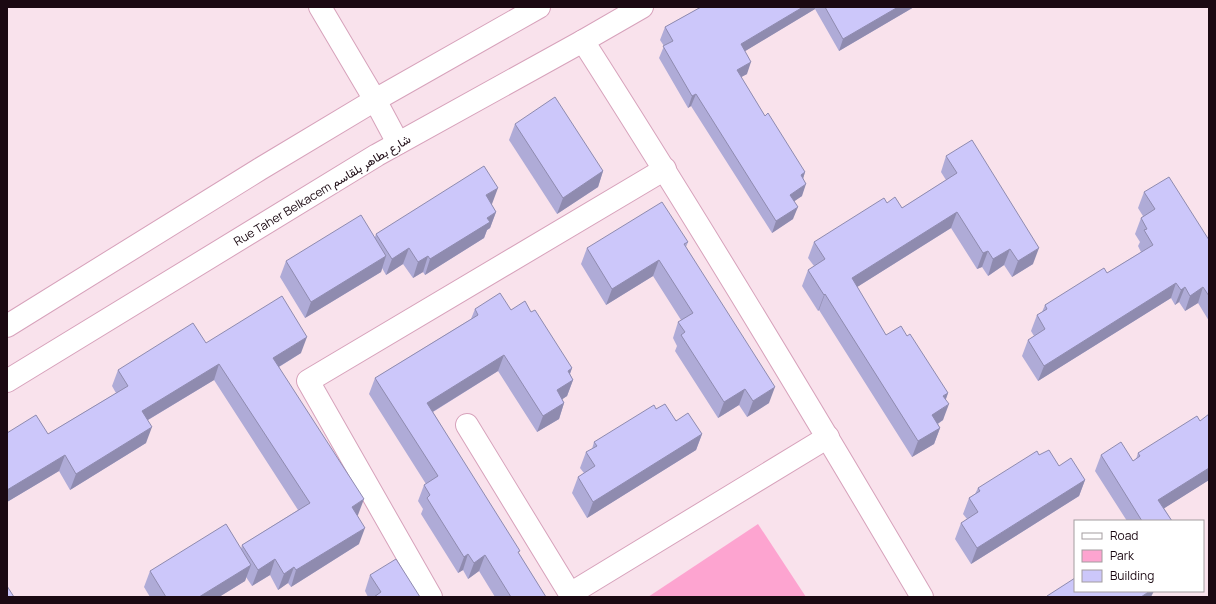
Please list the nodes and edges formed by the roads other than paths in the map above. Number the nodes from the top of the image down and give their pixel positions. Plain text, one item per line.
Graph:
1 (320, 7) edge
2 (540, 7) edge
3 (642, 7) edge
4 (583, 41) junction
5 (375, 100) junction
6 (398, 143) junction
7 (665, 169) junction
8 (7, 326) edge
9 (7, 381) edge
10 (467, 425) dead end
11 (828, 438) junction
12 (571, 596) edge
13 (431, 597) edge
14 (922, 597) edge

1 - 5 street
2 - 5 street
3 - 4 street, Rue Taher Belkacem شارع بطاهر بلقاسم
4 - 6 street, Rue Taher Belkacem شارع بطاهر بلقاسم
4 - 7 street
5 - 6 street
5 - 8 street
6 - 9 street, Rue Taher Belkacem شارع بطاهر بلقاسم
7 - 11 street
7 - 13 street
10 - 12 street
11 - 12 street
11 - 14 street

